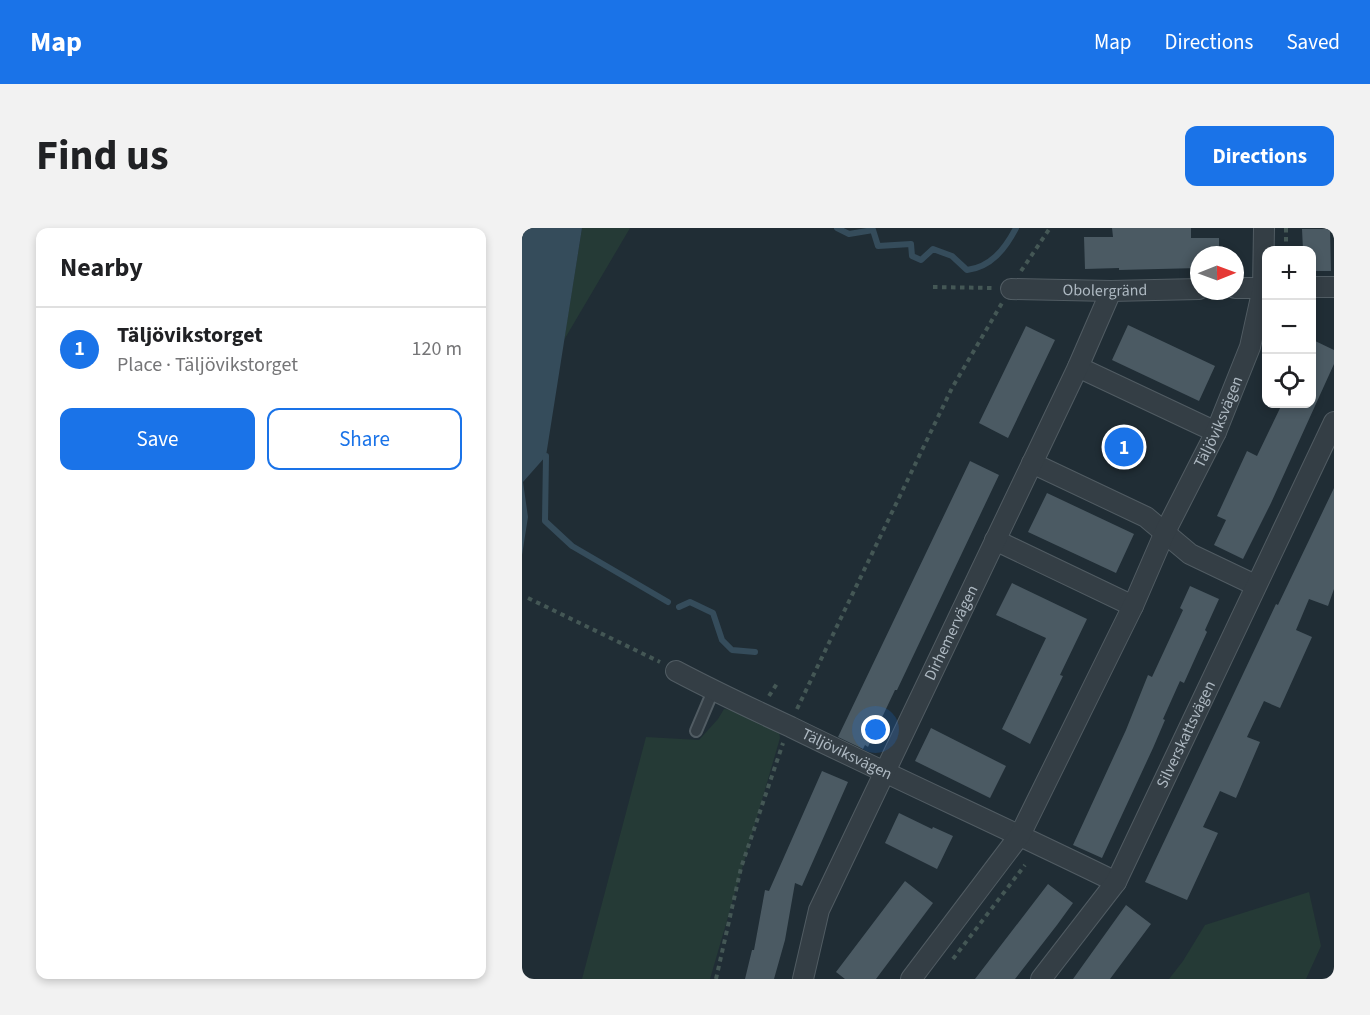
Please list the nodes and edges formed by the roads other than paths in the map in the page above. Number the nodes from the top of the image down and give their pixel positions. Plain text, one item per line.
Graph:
1 (1264, 228) edge
2 (1264, 246) edge
3 (1316, 287) edge
4 (1334, 287) edge
5 (1244, 288) edge
6 (1262, 288) edge
7 (1011, 289) road end
8 (1190, 289) edge
9 (1111, 291) junction
10 (1262, 300) edge
11 (1078, 367) junction
12 (1334, 422) edge
13 (1216, 432) junction
14 (1032, 463) junction
15 (1165, 532) junction
16 (995, 540) junction
17 (1256, 585) junction
18 (1133, 606) junction
19 (676, 671) road end
20 (713, 691) junction
21 (696, 731) dead end
22 (885, 774) junction
23 (1020, 835) junction
24 (1116, 882) junction
25 (803, 979) edge
26 (910, 979) edge
27 (1041, 979) edge

1 - 2 street, Täljöviksvägen
3 - 4 street
5 - 6 street
7 - 9 street, Obolergränd
8 - 9 street, Obolergränd
9 - 11 street, Dirhemervägen
10 - 13 street, Täljöviksvägen
11 - 13 street
11 - 14 street, Dirhemervägen
12 - 17 street, Silverskattsvägen
13 - 15 street, Täljöviksvägen
14 - 15 street
14 - 16 street, Dirhemervägen
15 - 17 street
15 - 18 street, Täljöviksvägen
16 - 18 street
16 - 22 street, Dirhemervägen
17 - 24 street, Silverskattsvägen
18 - 23 street, Täljöviksvägen
19 - 20 street, Täljöviksvägen
20 - 21 lane
20 - 22 street, Täljöviksvägen
22 - 23 street, Täljöviksvägen
22 - 25 street, Dirhemervägen
23 - 24 street
23 - 26 street, Täljöviksvägen
24 - 27 street, Silverskattsvägen

